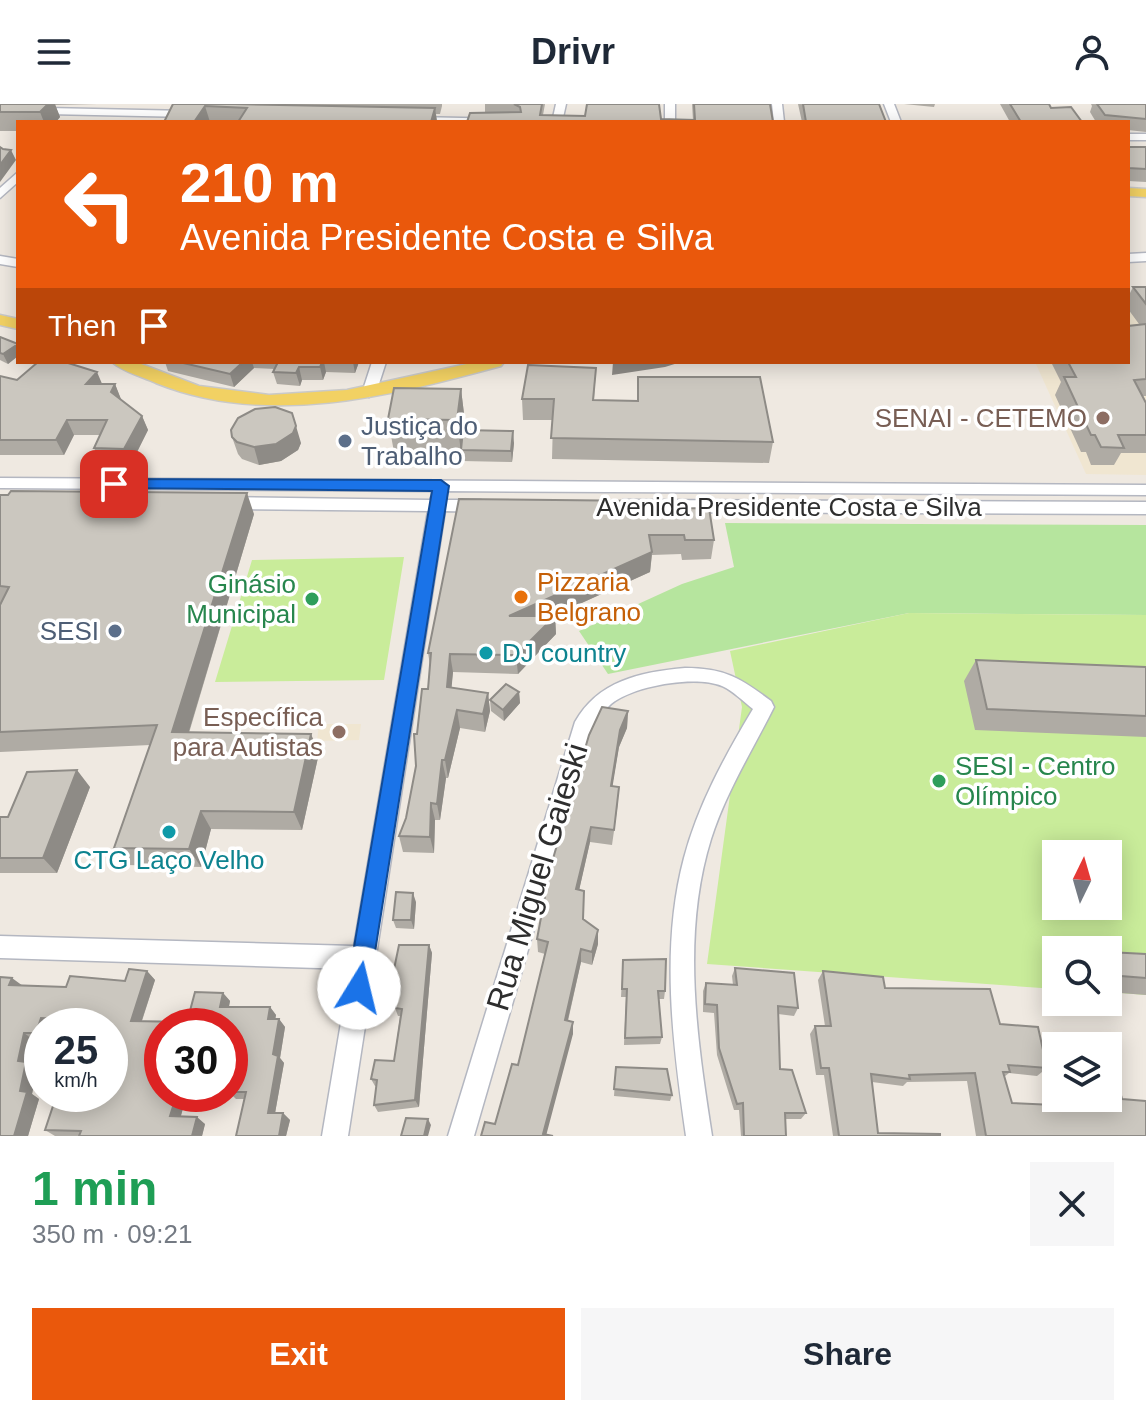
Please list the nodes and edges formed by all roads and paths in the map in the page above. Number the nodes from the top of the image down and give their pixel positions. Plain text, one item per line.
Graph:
1 (181, 104) edge
2 (77, 108) edge
3 (108, 108) edge
4 (0, 110) edge
5 (173, 114) junction
6 (202, 115) edge
7 (458, 118) edge
8 (410, 120) edge
9 (486, 120) edge
10 (16, 177) edge
11 (0, 195) edge
12 (126, 364) edge
13 (378, 364) edge
14 (487, 364) edge
15 (369, 393) junction
16 (0, 483) edge
17 (19, 483) junction
18 (272, 486) junction
19 (747, 488) junction
20 (1146, 490) edge
21 (439, 496) junction
22 (206, 503) edge
23 (267, 503) junction
24 (8, 504) edge
25 (500, 506) edge
26 (610, 506) edge
27 (750, 507) junction
28 (1146, 508) edge
29 (0, 947) edge
30 (364, 958) junction
31 (335, 1136) edge
32 (461, 1136) edge
33 (699, 1136) edge

1 - 5 street
2 - 3 street
2 - 4 street
3 - 5 street
5 - 6 street
7 - 8 street
7 - 9 street
10 - 11 street
12 - 15 main road
13 - 15 street
14 - 15 main road
16 - 17 street, Avenida Presidente Costa e Silva
17 - 18 street, Avenida Presidente Costa e Silva
17 - 24 street
18 - 21 street, Avenida Presidente Costa e Silva
18 - 23 street
19 - 20 street, Avenida Presidente Costa e Silva
19 - 21 street, Avenida Presidente Costa e Silva
19 - 27 street
21 - 23 street, Avenida Presidente Costa e Silva
21 - 25 street, Avenida Presidente Costa e Silva
21 - 30 street
22 - 23 street, Avenida Presidente Costa e Silva
26 - 27 street, Avenida Presidente Costa e Silva
27 - 28 street, Avenida Presidente Costa e Silva
29 - 30 street
30 - 31 street
32 - 33 street, Rua Miguel Gaieski

